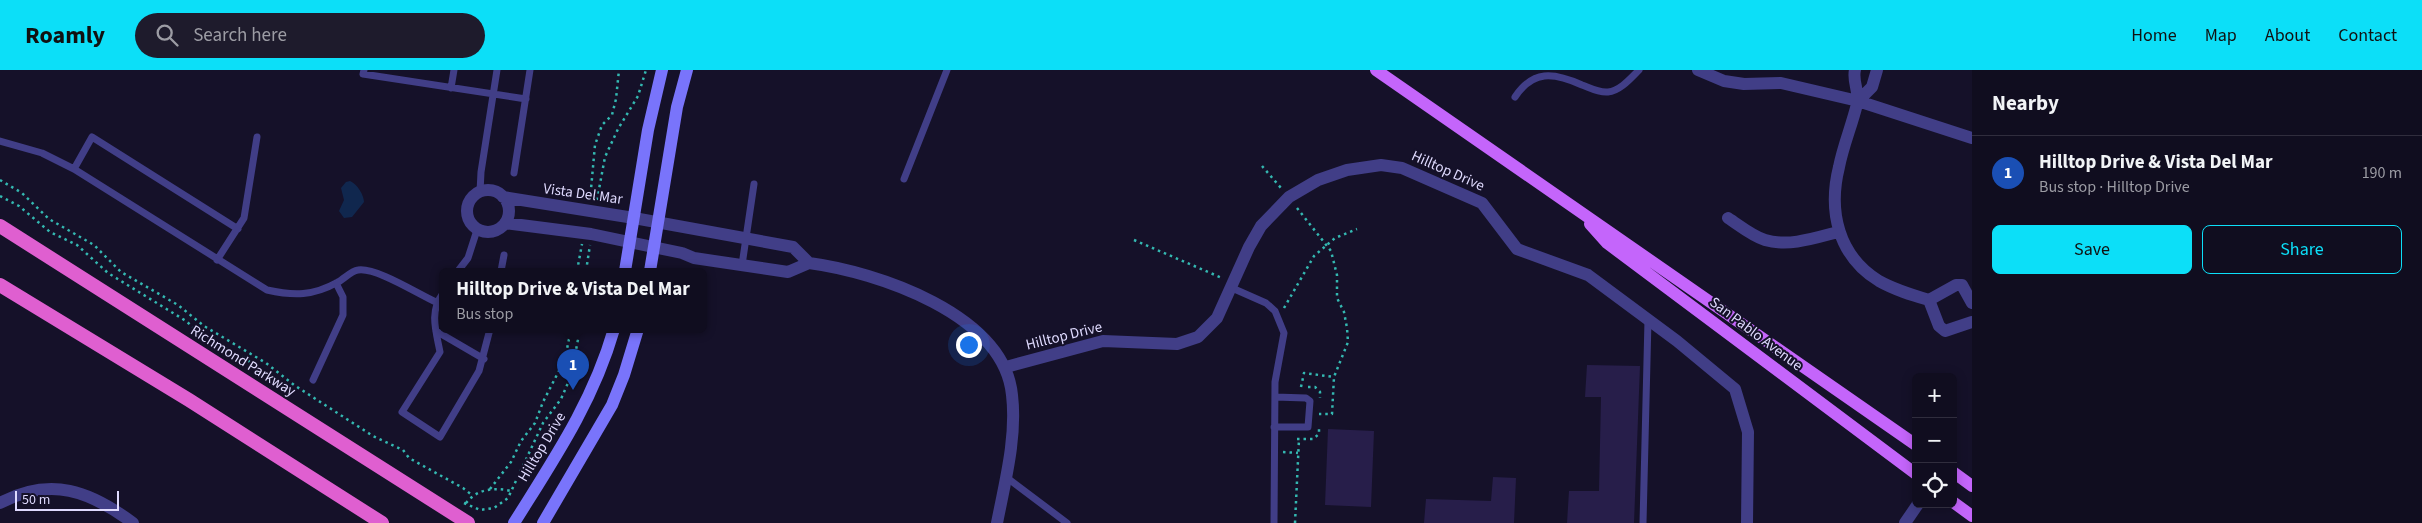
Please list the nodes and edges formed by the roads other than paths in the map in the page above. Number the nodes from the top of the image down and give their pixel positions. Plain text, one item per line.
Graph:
1 (364, 70) edge
2 (454, 70) edge
3 (497, 70) edge
4 (530, 70) edge
5 (662, 70) edge
6 (687, 70) edge
7 (946, 70) edge
8 (1376, 70) edge
9 (1639, 70) edge
10 (1698, 70) edge
11 (1855, 70) edge
12 (1877, 70) edge
13 (451, 88) junction
14 (493, 94) junction
15 (1515, 97) dead end
16 (526, 99) junction
17 (1858, 101) junction
18 (257, 137) dead end
19 (1972, 138) edge
20 (0, 141) edge
21 (74, 169) junction
22 (514, 173) dead end
23 (904, 179) dead end
24 (754, 184) dead end
25 (480, 192) junction
26 (503, 198) junction
27 (1582, 214) junction
28 (634, 218) junction
29 (1728, 218) dead end
30 (505, 223) junction
31 (658, 223) junction
32 (0, 226) edge
33 (238, 229) junction
34 (477, 230) junction
35 (1838, 232) junction
36 (746, 239) junction
37 (630, 243) junction
38 (654, 248) junction
39 (504, 255) dead end
40 (217, 260) junction
41 (809, 263) junction
42 (742, 265) junction
43 (460, 268) edge
44 (502, 268) edge
45 (626, 268) edge
46 (651, 268) edge
47 (336, 283) junction
48 (0, 285) edge
49 (1232, 288) junction
50 (439, 298) edge
51 (1929, 300) junction
52 (436, 302) junction
53 (1972, 303) edge
54 (1648, 320) junction
55 (1972, 322) edge
56 (436, 331) junction
57 (439, 333) edge
58 (439, 333) edge
59 (489, 333) edge
60 (613, 333) edge
61 (637, 333) edge
62 (484, 359) junction
63 (1006, 367) junction
64 (313, 380) dead end
65 (1275, 397) junction
66 (1274, 427) junction
67 (1912, 442) edge
68 (1912, 471) edge
69 (1957, 475) edge
70 (1006, 477) junction
71 (1972, 486) edge
72 (0, 503) edge
73 (1957, 505) edge
74 (1915, 508) edge
75 (1972, 516) edge
76 (133, 523) edge
77 (382, 523) edge
78 (468, 523) edge
79 (514, 523) edge
80 (543, 523) edge
81 (997, 523) edge
82 (1067, 523) edge
83 (1274, 523) edge
84 (1644, 523) edge
85 (1747, 523) edge
86 (1905, 523) edge

1 - 13 lane
2 - 13 lane
3 - 14 lane
4 - 16 lane
5 - 28 main road
6 - 31 main road
7 - 23 lane
8 - 27 main road, San Pablo Avenue
9 - 15 lane
10 - 17 street
11 - 17 street
12 - 17 street
13 - 14 lane
14 - 16 lane
14 - 25 lane
16 - 22 lane
17 - 19 street
17 - 35 street
18 - 33 lane
20 - 21 lane
21 - 33 lane
21 - 40 lane
24 - 36 lane
25 - 26 street
25 - 34 street
26 - 28 street, Vista Del Mar
26 - 30 street
27 - 67 main road, San Pablo Avenue
27 - 68 main road, San Pablo Avenue
28 - 31 street, Vista Del Mar
28 - 37 main road
29 - 35 street
30 - 34 street
30 - 37 street
31 - 36 street, Vista Del Mar
31 - 38 main road
32 - 78 highway, Richmond Parkway
33 - 40 lane
34 - 43 lane
35 - 51 street
36 - 41 street, Vista Del Mar
36 - 42 lane
37 - 38 street
37 - 45 main road
38 - 42 street
38 - 46 main road
39 - 44 lane
40 - 47 lane
41 - 42 street
41 - 63 street
47 - 52 lane
47 - 64 lane
48 - 77 highway
49 - 54 street, Hilltop Drive
49 - 63 street, Hilltop Drive
49 - 65 lane
50 - 52 lane
51 - 53 street
51 - 55 street
52 - 56 lane
54 - 84 lane
54 - 85 street, Hilltop Drive
56 - 58 lane
56 - 62 lane
57 - 62 lane
59 - 62 lane
60 - 79 main road, Hilltop Drive
61 - 80 main road
63 - 70 street
65 - 66 lane
65 - 66 lane
66 - 83 lane
69 - 71 main road
70 - 81 street
70 - 82 lane
72 - 76 street
73 - 75 main road
74 - 86 street

